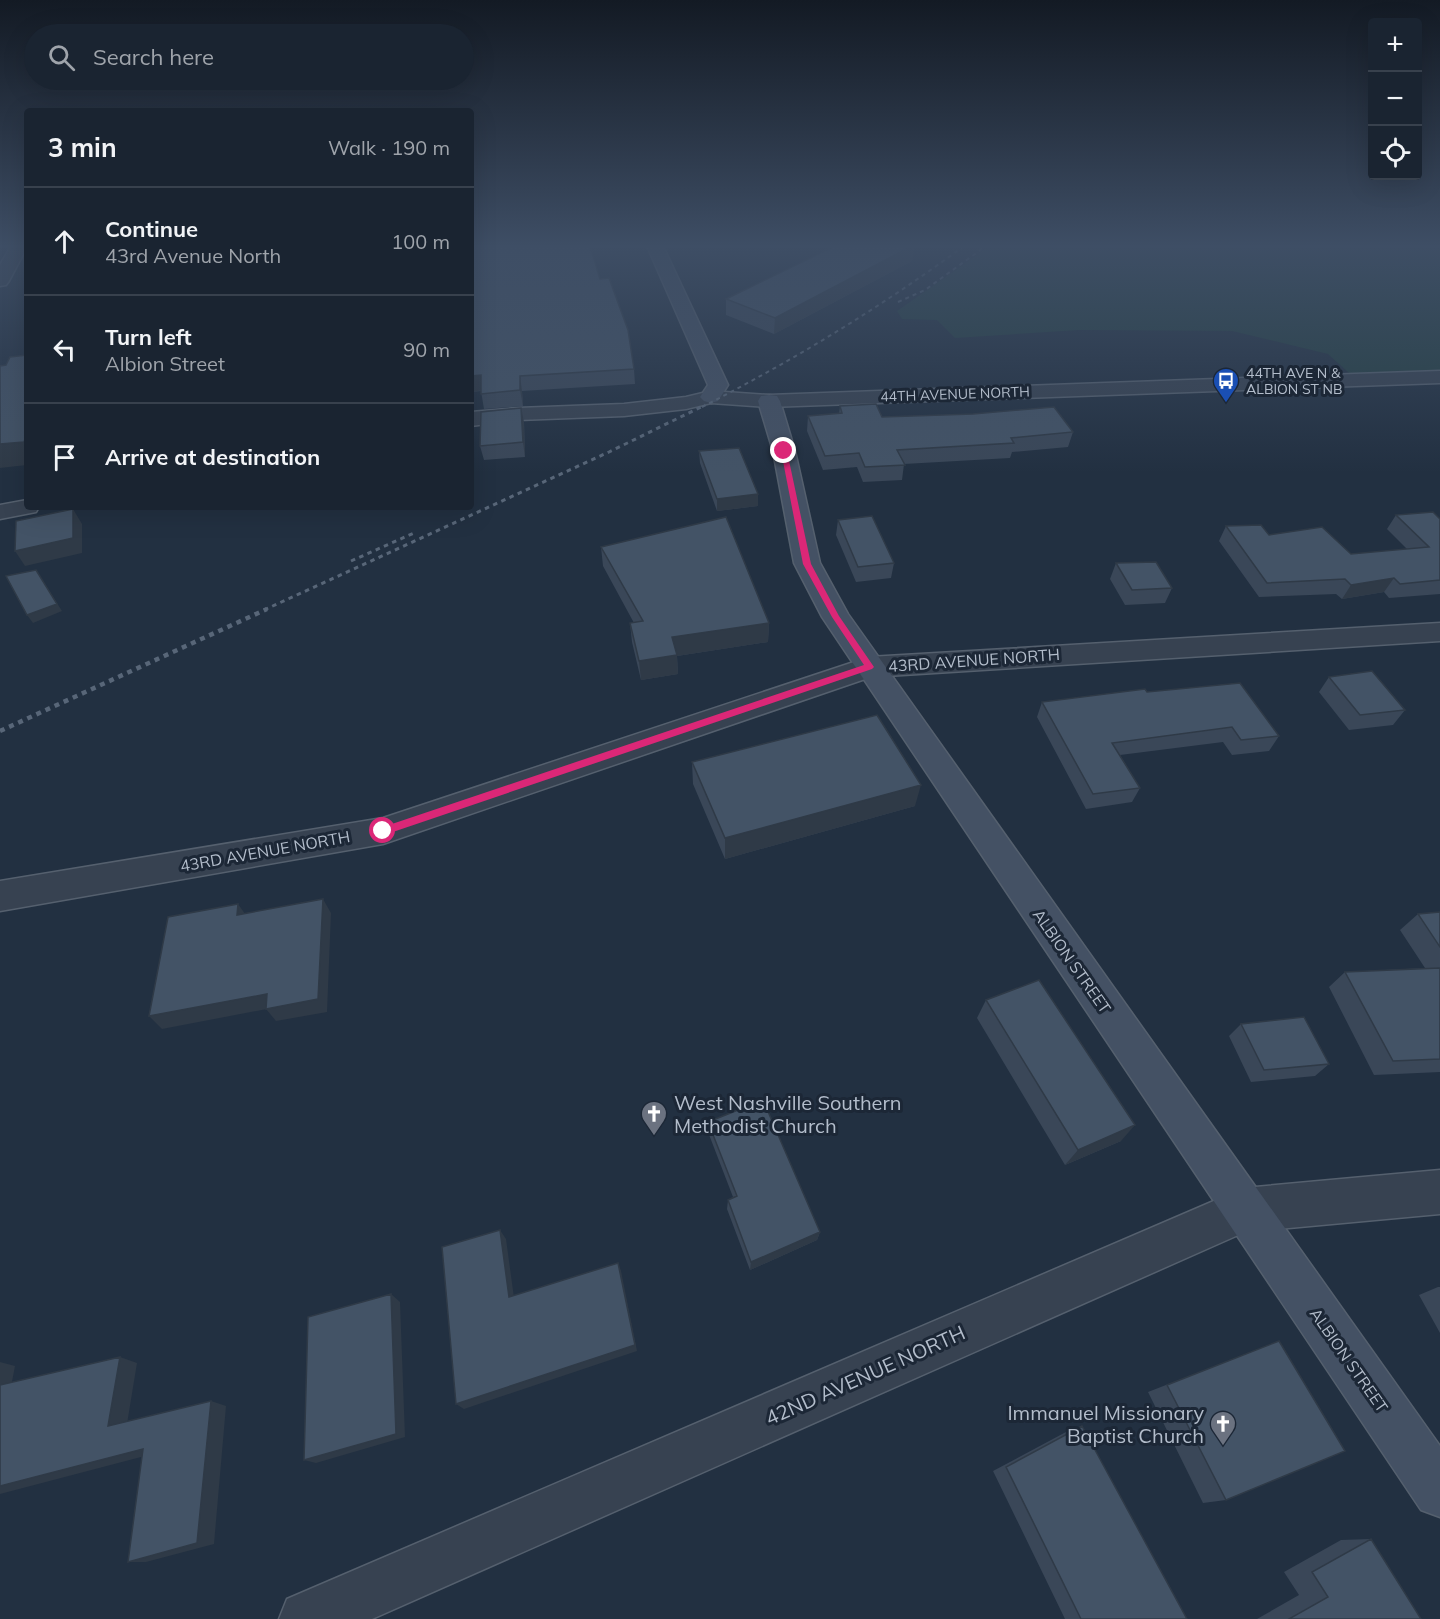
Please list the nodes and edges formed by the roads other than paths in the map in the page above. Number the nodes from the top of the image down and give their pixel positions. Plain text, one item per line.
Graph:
1 (689, 322) edge
2 (1440, 377) edge
3 (711, 397) junction
4 (769, 401) junction
5 (474, 419) edge
6 (24, 508) edge
7 (0, 512) edge
8 (1440, 632) edge
9 (869, 667) junction
10 (0, 896) edge
11 (1440, 1192) edge
12 (1244, 1210) junction
13 (1440, 1491) edge
14 (306, 1619) edge

1 - 3 street
2 - 4 street, 44TH AVENUE NORTH
3 - 4 street, 44TH AVENUE NORTH
3 - 5 street, 44TH AVENUE NORTH
4 - 9 street, ALBION STREET
6 - 7 street
8 - 9 street, 43RD AVENUE NORTH
9 - 10 street, 43RD AVENUE NORTH
9 - 12 street, ALBION STREET
11 - 12 street, 42ND AVENUE NORTH
12 - 13 street, ALBION STREET
12 - 14 street, 42ND AVENUE NORTH

